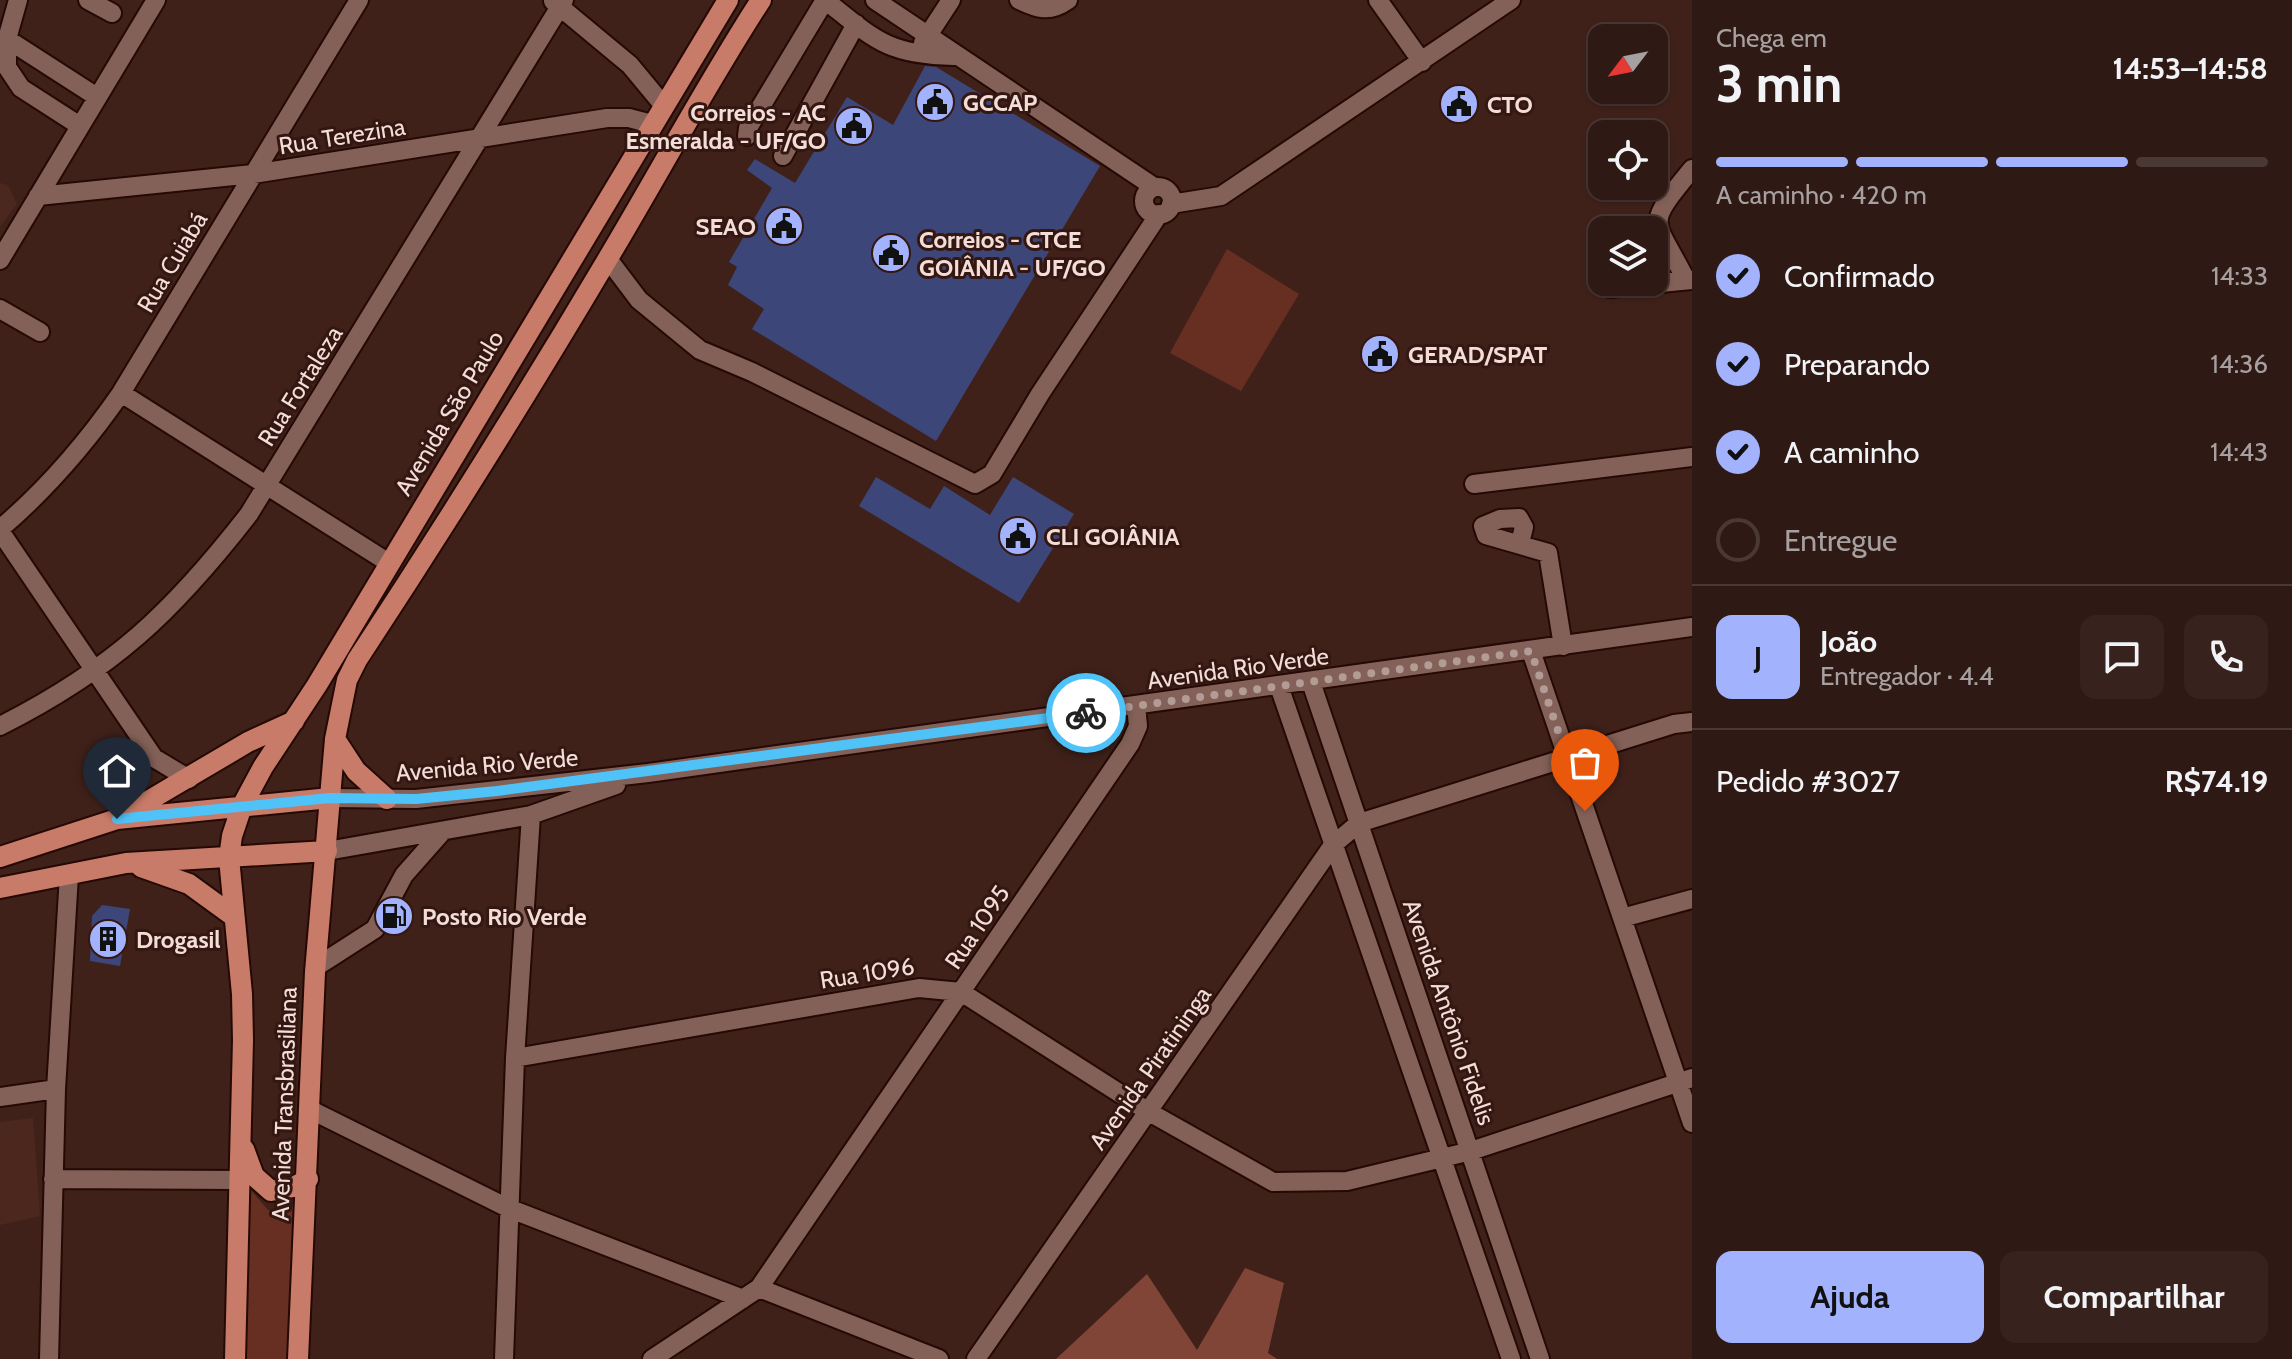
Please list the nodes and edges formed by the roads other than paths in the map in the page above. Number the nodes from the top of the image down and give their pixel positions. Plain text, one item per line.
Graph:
1 (18, 0) edge
2 (88, 0) edge
3 (156, 0) edge
4 (359, 0) edge
5 (728, 0) edge
6 (761, 0) edge
7 (825, 0) edge
8 (875, 0) edge
9 (951, 0) edge
10 (1019, 0) edge
11 (1068, 0) edge
12 (1378, 0) edge
13 (1511, 0) edge
14 (558, 2) edge
15 (112, 13) dead end
16 (856, 24) junction
17 (708, 35) junction
18 (929, 36) junction
19 (7, 39) junction
20 (915, 55) junction
21 (954, 56) junction
22 (1422, 62) junction
23 (708, 83) junction
24 (97, 97) junction
25 (664, 106) junction
26 (652, 124) junction
27 (80, 126) junction
28 (747, 136) dead end
29 (481, 138) junction
30 (783, 156) dead end
31 (1692, 169) edge
32 (253, 174) junction
33 (656, 174) junction
34 (38, 196) junction
35 (1165, 209) junction
36 (608, 259) junction
37 (0, 260) edge
38 (1689, 280) edge
39 (1668, 282) edge
40 (0, 309) edge
41 (40, 332) dead end
42 (121, 393) junction
43 (1692, 457) edge
44 (1474, 484) dead end
45 (266, 487) junction
46 (0, 530) edge
47 (1520, 543) dead end
48 (389, 563) junction
49 (1692, 627) edge
50 (1563, 646) junction
51 (1531, 651) junction
52 (95, 670) junction
53 (1311, 682) junction
54 (1279, 686) junction
55 (1136, 706) junction
56 (294, 721) junction
57 (1692, 722) edge
58 (0, 726) edge
59 (335, 739) junction
60 (1567, 757) junction
61 (648, 773) junction
62 (189, 779) junction
63 (330, 798) junction
64 (387, 799) junction
65 (242, 806) junction
66 (531, 815) junction
67 (117, 819) junction
68 (1359, 823) junction
69 (442, 832) junction
70 (1333, 845) junction
71 (327, 851) junction
72 (0, 857) edge
73 (229, 858) junction
74 (126, 863) junction
75 (69, 875) junction
76 (0, 888) edge
77 (1692, 899) edge
78 (233, 916) junction
79 (1622, 918) junction
80 (316, 967) junction
81 (961, 992) junction
82 (515, 1058) junction
83 (1685, 1080) edge
84 (56, 1089) junction
85 (0, 1097) edge
86 (311, 1110) junction
87 (1149, 1112) junction
88 (1692, 1123) edge
89 (239, 1134) junction
90 (1471, 1151) junction
91 (1439, 1158) junction
92 (53, 1179) junction
93 (308, 1179) junction
94 (239, 1180) junction
95 (508, 1208) junction
96 (759, 1288) junction
97 (743, 1299) junction
98 (980, 1358) edge
99 (49, 1359) edge
100 (235, 1359) edge
101 (298, 1359) edge
102 (504, 1359) edge
103 (652, 1359) edge
104 (939, 1359) edge
105 (1511, 1359) edge
106 (1540, 1359) edge

1 - 19 street
2 - 15 street
3 - 24 street
4 - 32 street, Rua Cuiabá
5 - 17 main road, Avenida São Paulo
6 - 23 main road
7 - 16 street
7 - 28 street
8 - 18 street
9 - 18 street
10 - 11 street
12 - 22 street
13 - 22 street
14 - 25 street
14 - 29 street, Rua Fortaleza
16 - 20 street
16 - 30 street
17 - 23 main road
17 - 25 main road, Avenida São Paulo
18 - 20 street
18 - 21 street
19 - 24 street
19 - 27 street
20 - 21 street
21 - 35 street
22 - 35 street
23 - 33 main road
24 - 27 street
25 - 26 main road, Avenida São Paulo
25 - 33 main road
26 - 29 street, Rua Terezina
26 - 48 main road, Avenida São Paulo
27 - 34 street
29 - 32 street, Rua Terezina
29 - 45 street, Rua Fortaleza
31 - 38 street
32 - 34 street, Rua Terezina
32 - 42 street, Rua Cuiabá
33 - 36 main road
34 - 37 street
35 - 36 street
36 - 59 main road
38 - 39 street
40 - 41 street
42 - 45 street
42 - 46 street, Rua Cuiabá
43 - 44 street
45 - 48 street
45 - 52 street, Rua Fortaleza
46 - 52 street
47 - 50 street
48 - 56 main road, Avenida São Paulo
49 - 50 street, Avenida Rio Verde
50 - 51 street, Avenida Rio Verde
51 - 53 street, Avenida Rio Verde
51 - 60 street
52 - 58 street, Rua Fortaleza
52 - 62 street
53 - 54 street, Avenida Rio Verde
53 - 68 street, Avenida Antônio Fidelis
54 - 55 street, Avenida Rio Verde
54 - 70 street
55 - 61 street, Avenida Rio Verde
55 - 81 street, Rua 1095
56 - 62 main road
56 - 65 main road, Avenida São Paulo
57 - 60 street
59 - 63 main road
59 - 64 main road
60 - 68 street
60 - 79 street
61 - 64 street, Avenida Rio Verde
61 - 66 street, Avenida Rio Verde
62 - 67 main road
63 - 64 street, Avenida Rio Verde
63 - 65 main road
63 - 71 main road
65 - 67 main road
65 - 73 main road, Avenida São Paulo
66 - 69 street, Avenida Rio Verde
66 - 82 street
67 - 72 main road
68 - 70 street, Avenida Piratininga
68 - 90 street, Avenida Antônio Fidelis
69 - 71 street, Avenida Rio Verde
69 - 80 street
70 - 87 street, Avenida Piratininga
70 - 91 street
71 - 73 main road
71 - 80 main road, Avenida Transbrasiliana
73 - 74 main road
73 - 78 main road, Avenida Transbrasiliana
74 - 75 main road
74 - 78 main road
75 - 76 main road
75 - 84 street
77 - 79 street
78 - 89 main road, Avenida Transbrasiliana
79 - 83 street
80 - 86 main road, Avenida Transbrasiliana
81 - 82 street, Rua 1096
81 - 87 street, Rua 1096
81 - 96 street, Rua 1095
82 - 95 street
83 - 88 street
83 - 90 street
84 - 85 street
84 - 92 street
86 - 93 main road, Avenida Transbrasiliana
86 - 95 street
87 - 91 street, Rua 1096
87 - 98 street, Avenida Piratininga
89 - 93 main road
89 - 94 main road, Avenida Transbrasiliana
90 - 91 street
90 - 106 street, Avenida Antônio Fidelis
91 - 105 street
92 - 94 street
92 - 99 street
93 - 101 main road, Avenida Transbrasiliana
94 - 100 main road, Avenida Transbrasiliana
95 - 97 street
95 - 102 street
96 - 97 street
96 - 104 street
97 - 103 street

